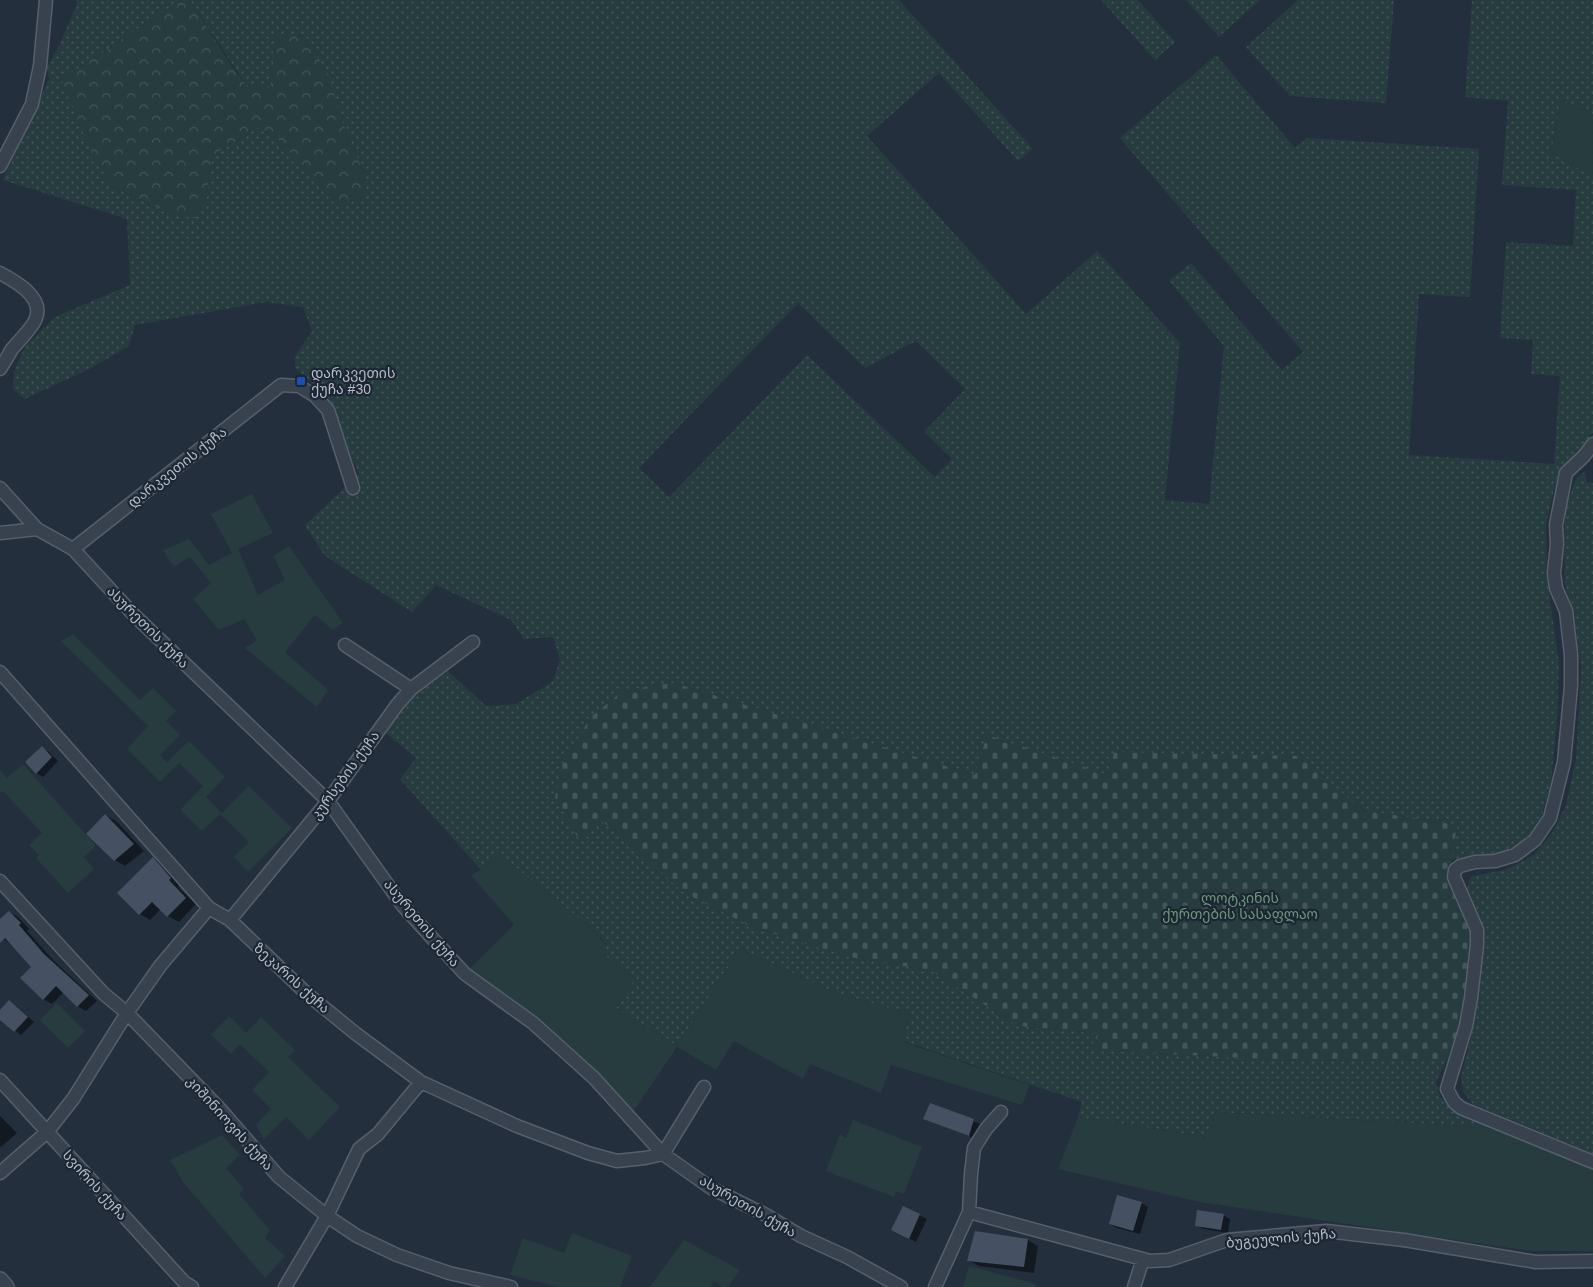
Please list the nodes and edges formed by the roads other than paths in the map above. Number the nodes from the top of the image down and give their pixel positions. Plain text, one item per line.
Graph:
1 (46, 0) edge
2 (0, 166) edge
3 (0, 273) edge
4 (0, 370) edge
5 (1593, 444) edge
6 (0, 488) edge
7 (353, 488) dead end
8 (37, 529) junction
9 (0, 533) edge
10 (73, 549) junction
11 (473, 642) dead end
12 (344, 645) dead end
13 (0, 672) edge
14 (411, 689) junction
15 (328, 801) junction
16 (0, 881) edge
17 (209, 908) junction
18 (230, 920) junction
19 (126, 1013) junction
20 (0, 1080) edge
21 (421, 1082) junction
22 (704, 1086) dead end
23 (1001, 1112) dead end
24 (47, 1132) junction
25 (663, 1154) junction
26 (1593, 1162) edge
27 (0, 1173) edge
28 (969, 1212) junction
29 (327, 1216) junction
30 (1143, 1259) junction
31 (1593, 1261) edge
32 (0, 1280) edge
33 (6, 1287) edge
34 (192, 1287) edge
35 (285, 1287) edge
36 (511, 1287) edge
37 (901, 1287) edge
38 (935, 1287) edge
39 (1134, 1287) edge

1 - 2 street
3 - 4 street
5 - 26 street
6 - 8 street, ასურეთის ქუჩა
7 - 10 street, დარკვეთის ქუჩა
8 - 9 street
8 - 10 street, ასურეთის ქუჩა
10 - 15 street, ასურეთის ქუჩა
11 - 14 street, კურსების ქუჩა
12 - 14 street
13 - 17 street, ზეკარის ქუჩა
14 - 15 street, კურსების ქუჩა
15 - 18 street, კურსების ქუჩა
15 - 25 street, ასურეთის ქუჩა
16 - 19 street, კიშინიოვის ქუჩა
17 - 18 street, ზეკარის ქუჩა
17 - 19 street
18 - 21 street, ზეკარის ქუჩა
19 - 24 street
19 - 29 street, კიშინიოვის ქუჩა
20 - 24 street, სვირის ქუჩა
21 - 25 street, ზეკარის ქუჩა
21 - 29 street
22 - 25 street
23 - 28 street
24 - 27 street
24 - 34 street, სვირის ქუჩა
25 - 37 street, ასურეთის ქუჩა
28 - 30 street, ბუგეულის ქუჩა
28 - 38 street
29 - 35 street
29 - 36 street, კიშინიოვის ქუჩა
30 - 31 street, ბუგეულის ქუჩა
30 - 39 street
32 - 33 street

